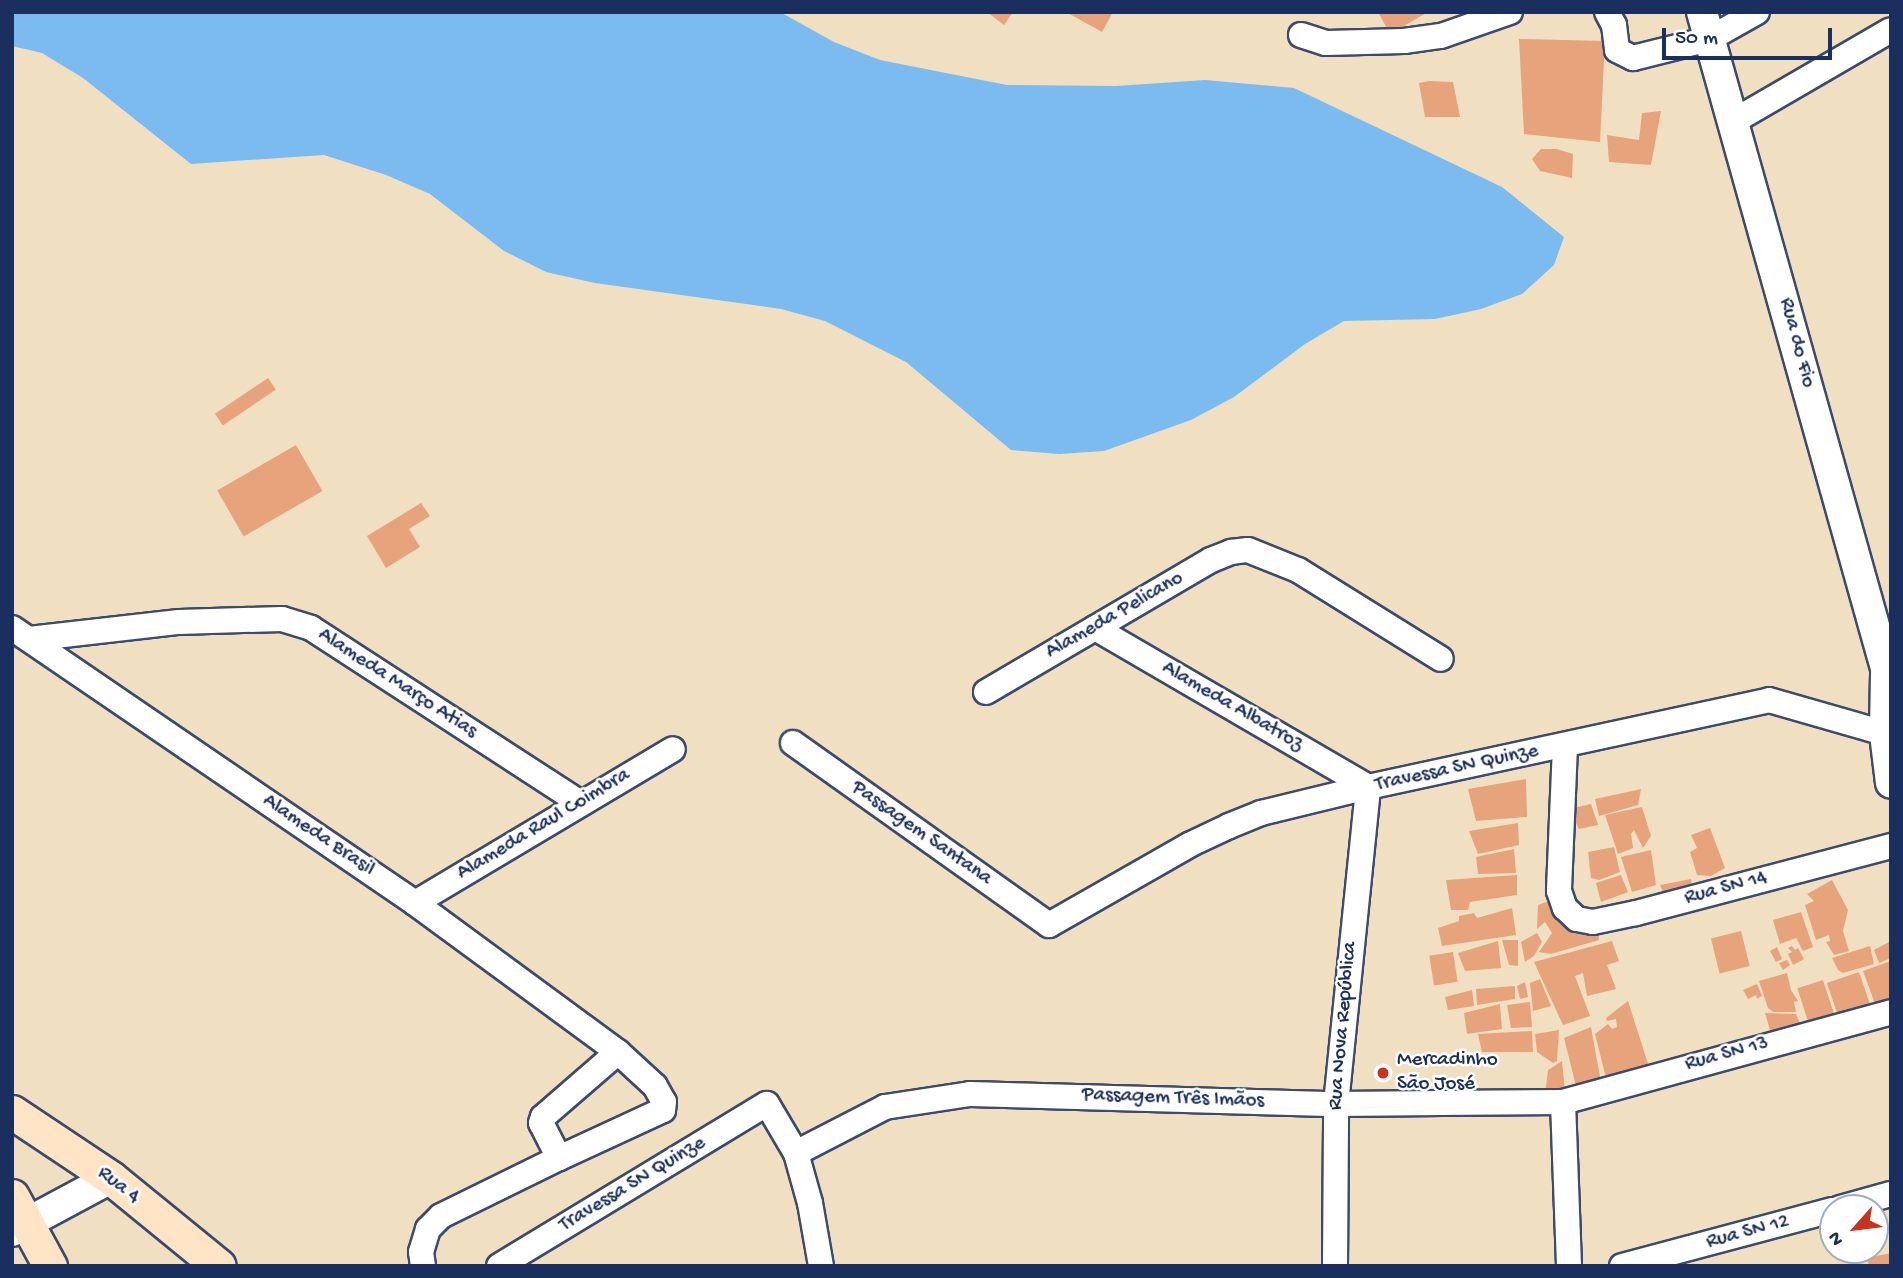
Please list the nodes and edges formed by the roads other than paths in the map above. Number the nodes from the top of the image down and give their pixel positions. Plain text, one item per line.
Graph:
1 (1510, 12) edge
2 (1607, 12) edge
3 (1757, 12) edge
4 (1706, 26) edge
5 (1891, 30) edge
6 (1301, 35) dead end
7 (1734, 121) junction
8 (1095, 628) junction
9 (21, 634) edge
10 (1441, 659) dead end
11 (1888, 680) edge
12 (986, 692) dead end
13 (1888, 735) edge
14 (793, 743) dead end
15 (1565, 746) junction
16 (673, 749) dead end
17 (1891, 783) edge
18 (1368, 787) junction
19 (580, 803) junction
20 (1891, 846) edge
21 (415, 903) junction
22 (1049, 925) joint
23 (1891, 1012) edge
24 (618, 1052) junction
25 (1563, 1102) junction
26 (1336, 1104) junction
27 (12, 1112) edge
28 (796, 1153) junction
29 (559, 1158) junction
30 (111, 1178) junction
31 (1819, 1214) edge
32 (17, 1217) edge
33 (50, 1266) edge
34 (219, 1266) edge
35 (423, 1266) edge
36 (499, 1266) edge
37 (821, 1266) edge
38 (1335, 1266) edge
39 (1569, 1266) edge
40 (1622, 1266) edge

1 - 6 street
2 - 4 street
3 - 4 street
4 - 7 street, Rua do Fio
5 - 7 street
7 - 11 street, Rua do Fio
8 - 10 street, Alameda Pelicano
8 - 12 street, Alameda Pelicano
8 - 18 street, Alameda Albatroz
9 - 19 street, Alameda Março Atias
9 - 21 street, Alameda Brasil
11 - 13 street, Rua do Fio
13 - 15 street, Travessa SN Quinze
13 - 17 street, Rua do Fio
14 - 22 street, Passagem Santana
15 - 18 street, Travessa SN Quinze
15 - 20 street, Rua SN 14
16 - 19 street, Alameda Raul Coimbra
18 - 22 street, Travessa SN Quinze
18 - 26 street, Rua Nova República
19 - 21 street, Alameda Raul Coimbra
21 - 24 street, Alameda Brasil
23 - 25 street, Rua SN 13
24 - 29 street
24 - 29 street, Alameda Brasil
25 - 26 street, Passagem Três Imãos
25 - 39 street
26 - 28 street, Passagem Três Imãos
26 - 38 street, Rua Nova República
27 - 30 main road, Rua 4
28 - 36 street, Travessa SN Quinze
28 - 37 street
29 - 35 street
30 - 32 street
30 - 34 main road, Rua 4
31 - 40 street, Rua SN 12
32 - 33 main road

